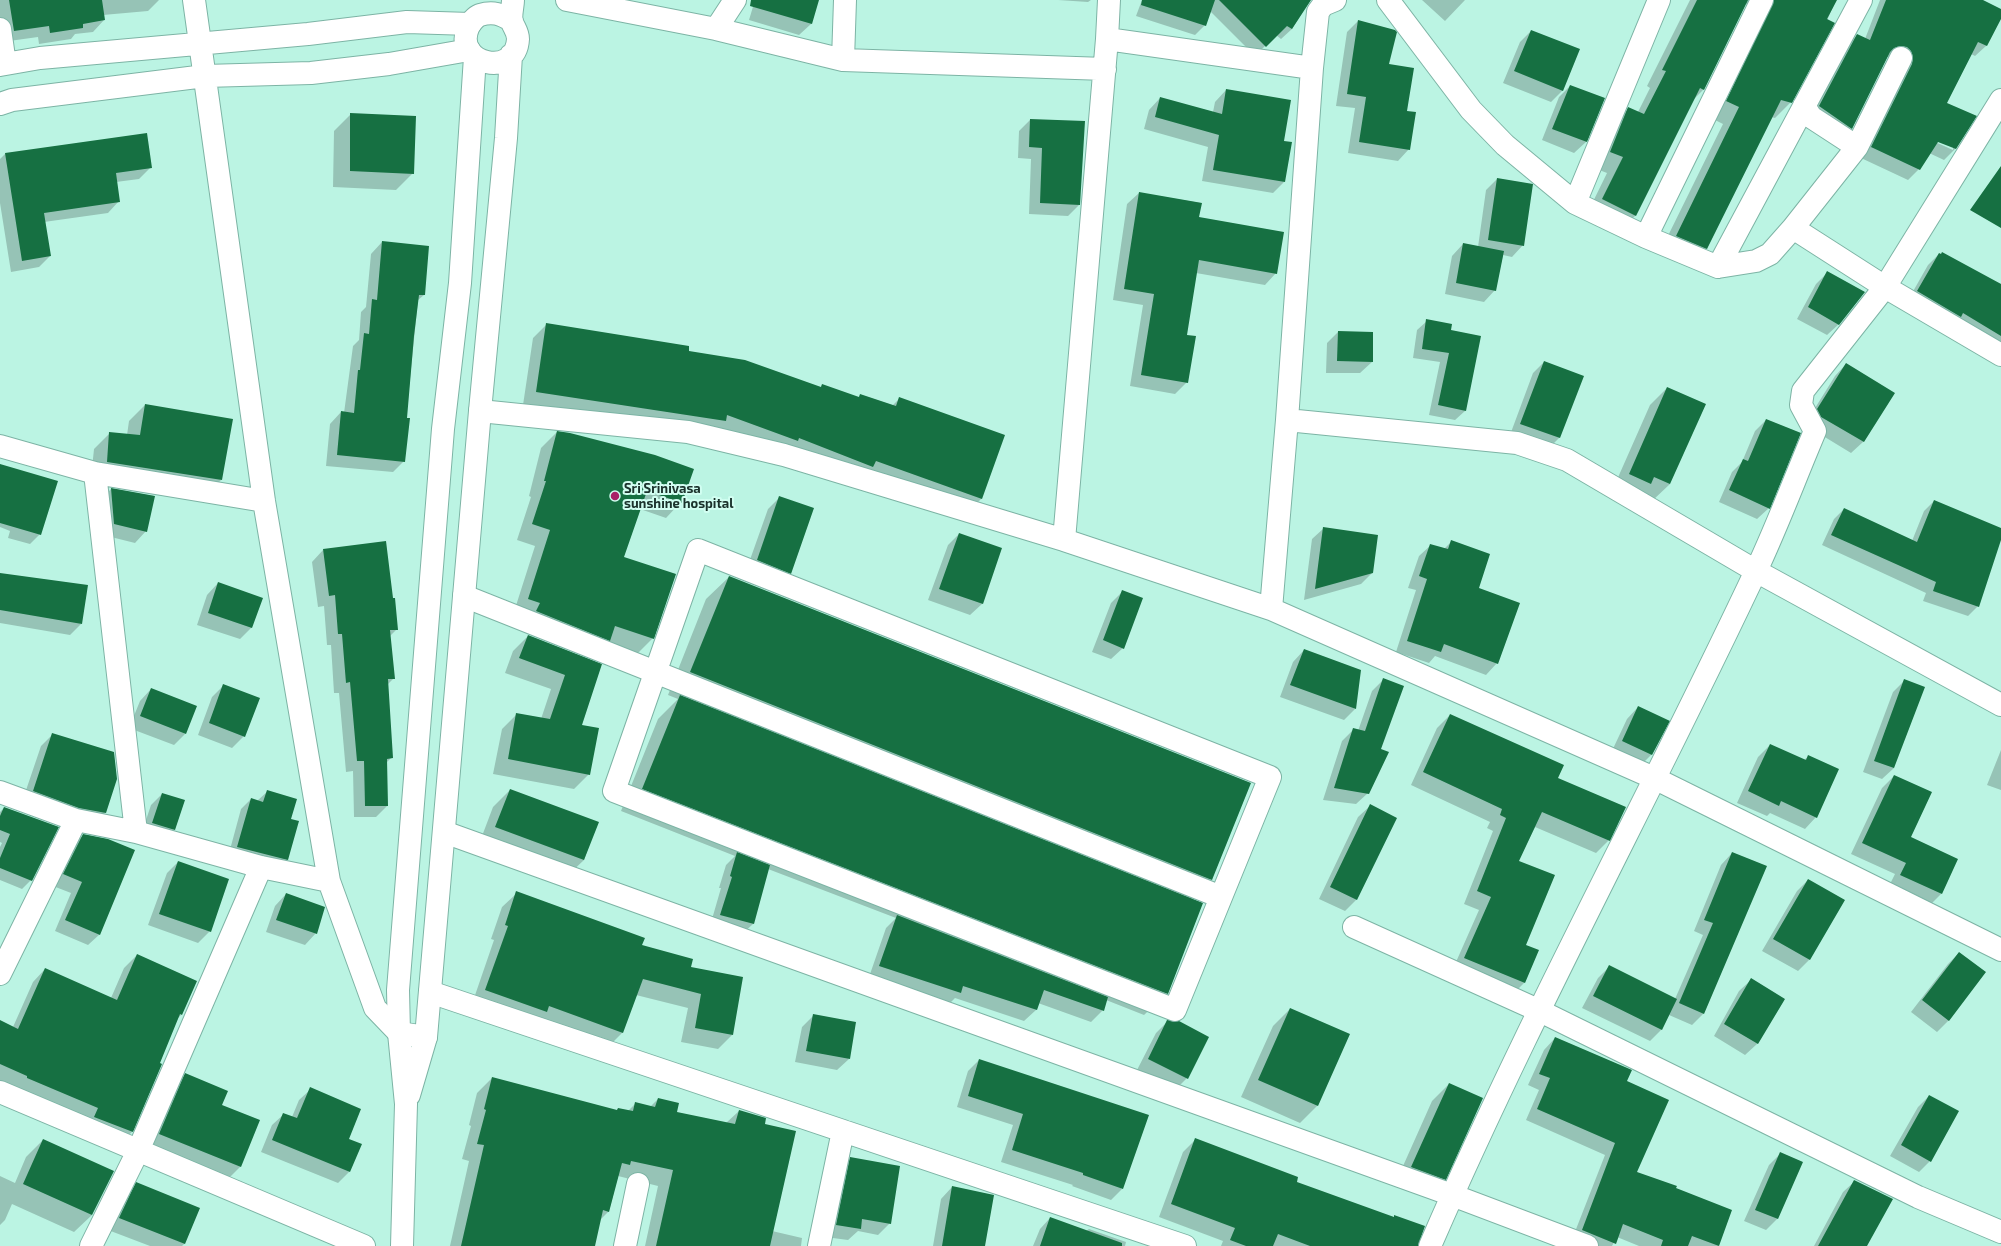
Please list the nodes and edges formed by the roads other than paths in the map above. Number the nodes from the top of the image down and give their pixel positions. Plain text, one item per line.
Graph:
1 (194, 0) edge
2 (513, 0) edge
3 (567, 0) edge
4 (735, 0) edge
5 (845, 0) edge
6 (1109, 0) edge
7 (1335, 0) edge
8 (1388, 0) edge
9 (1659, 0) edge
10 (1762, 0) edge
11 (1861, 0) edge
12 (475, 13) edge
13 (512, 21) junction
14 (0, 29) edge
15 (716, 29) junction
16 (1107, 39) junction
17 (201, 43) junction
18 (472, 54) junction
19 (511, 55) junction
20 (1901, 58) dead end
21 (843, 60) junction
22 (3, 64) edge
23 (1312, 68) junction
24 (1105, 69) junction
25 (205, 76) junction
26 (2001, 100) edge
27 (0, 104) edge
28 (1804, 106) junction
29 (1857, 148) junction
30 (1575, 203) junction
31 (1793, 228) junction
32 (1646, 237) junction
33 (1718, 267) junction
34 (1885, 287) junction
35 (2001, 355) edge
36 (480, 411) junction
37 (1287, 420) junction
38 (0, 446) edge
39 (95, 473) junction
40 (264, 501) junction
41 (1064, 540) junction
42 (1756, 571) junction
43 (464, 596) junction
44 (1271, 609) junction
45 (654, 673) junction
46 (2001, 705) edge
47 (1654, 778) junction
48 (0, 792) edge
49 (76, 820) junction
50 (136, 832) junction
51 (444, 832) junction
52 (261, 867) junction
53 (329, 881) junction
54 (1221, 897) junction
55 (1354, 927) dead end
56 (2001, 950) edge
57 (0, 974) edge
58 (430, 992) junction
59 (1540, 1011) junction
60 (399, 1032) junction
61 (426, 1037) junction
62 (0, 1092) edge
63 (406, 1104) junction
64 (843, 1131) junction
65 (138, 1151) junction
66 (638, 1184) dead end
67 (1452, 1195) junction
68 (2001, 1232) edge
69 (91, 1246) edge
70 (364, 1246) edge
71 (402, 1246) edge
72 (626, 1246) edge
73 (819, 1246) edge
74 (1184, 1246) edge
75 (1430, 1246) edge
76 (1587, 1246) edge

1 - 17 main road
2 - 13 main road
3 - 15 main road
4 - 15 main road
5 - 21 main road
6 - 16 main road
7 - 23 main road
8 - 30 main road
9 - 30 main road
10 - 32 main road
11 - 28 main road
12 - 13 main road
12 - 17 main road
12 - 18 main road
13 - 19 main road
14 - 22 main road
15 - 21 main road
16 - 23 main road
16 - 24 main road
17 - 22 main road
17 - 25 main road
18 - 19 main road
18 - 25 main road
18 - 60 main road
19 - 36 main road
20 - 29 main road
21 - 24 main road
23 - 37 main road
24 - 41 main road
25 - 27 main road
25 - 40 main road
26 - 34 main road
28 - 29 main road
28 - 33 main road
29 - 31 main road
30 - 32 main road
31 - 33 main road
31 - 34 main road
32 - 33 main road
34 - 35 main road
34 - 42 main road
36 - 41 main road
36 - 43 main road
37 - 42 main road
37 - 44 main road
38 - 39 main road
39 - 40 main road
39 - 50 main road
40 - 53 main road
41 - 44 main road
42 - 46 main road
42 - 47 main road
43 - 45 main road
43 - 51 main road
44 - 47 main road
45 - 54 main road
45 - 54 main road
45 - 54 main road
47 - 56 main road
47 - 59 main road
48 - 49 main road
49 - 50 main road
49 - 57 main road
50 - 52 main road
51 - 58 main road
51 - 67 main road
52 - 53 main road
52 - 65 main road
53 - 60 main road
55 - 59 main road
58 - 61 main road
58 - 64 main road
59 - 67 main road
59 - 68 main road
60 - 61 main road
60 - 63 main road
61 - 63 main road
62 - 65 main road
63 - 71 main road
64 - 73 main road
64 - 74 main road
65 - 69 main road
65 - 70 main road
66 - 72 main road
67 - 75 main road
67 - 76 main road

